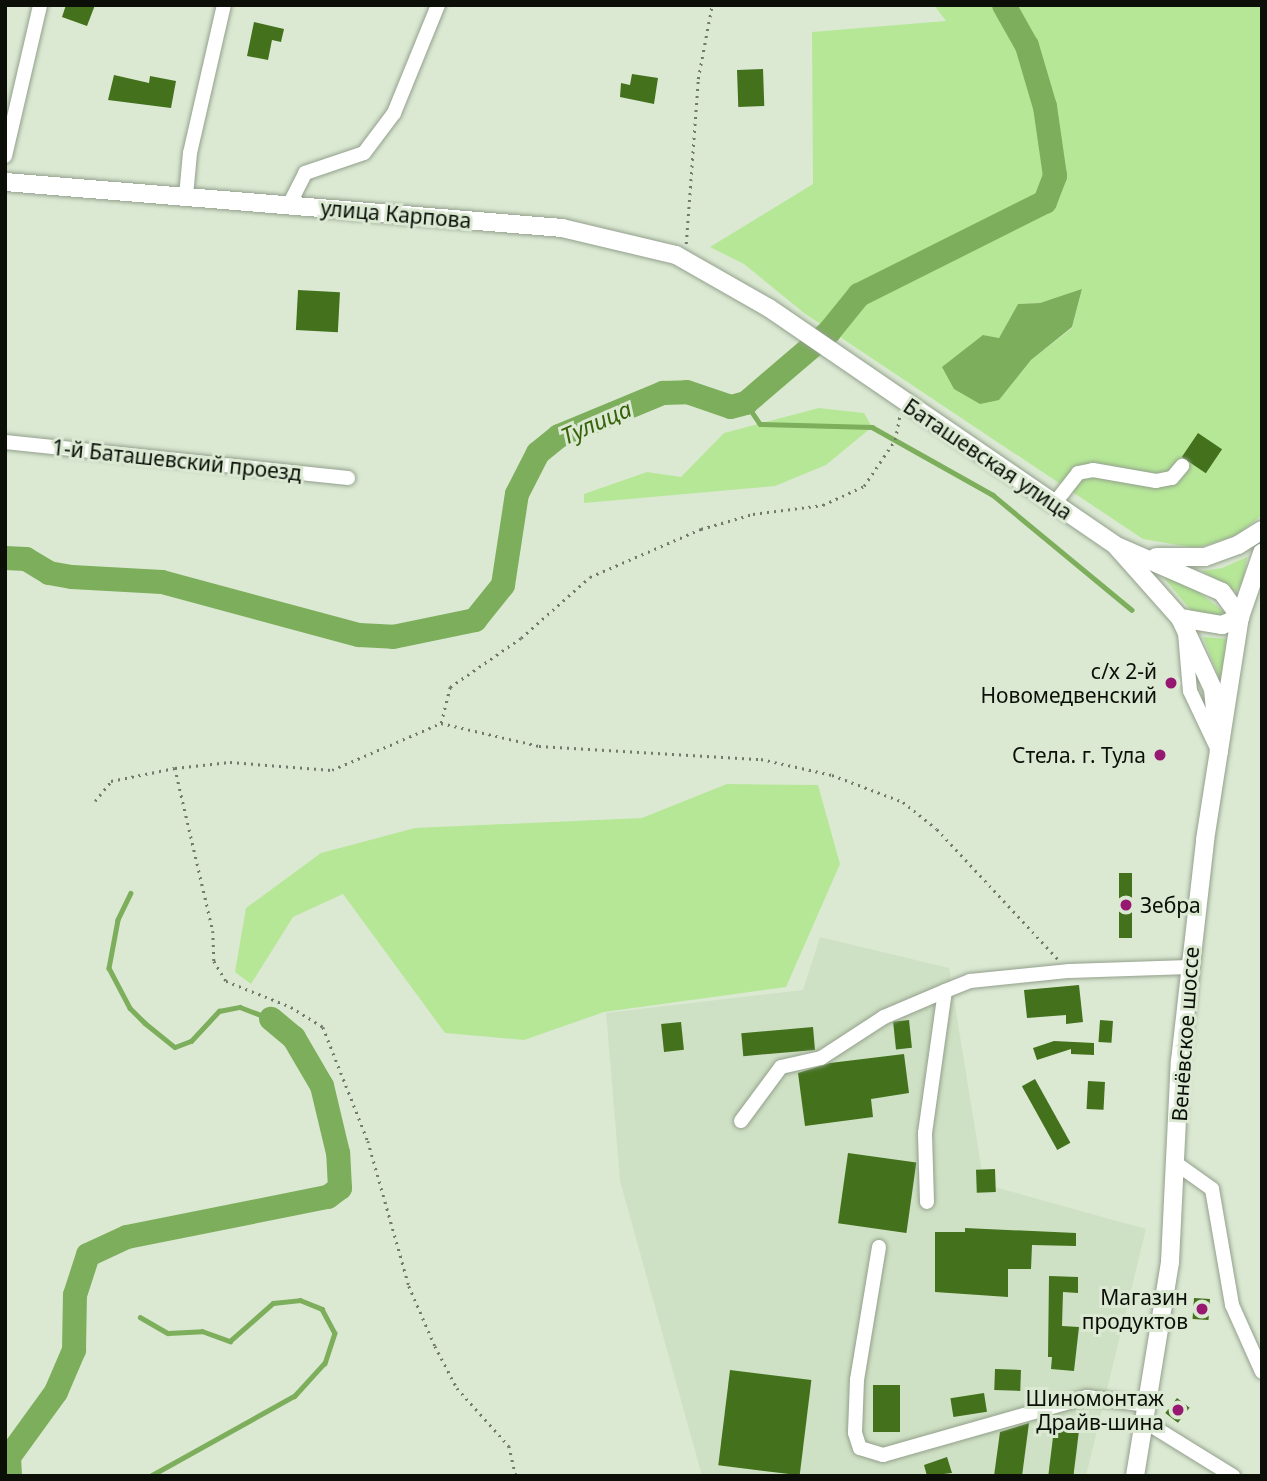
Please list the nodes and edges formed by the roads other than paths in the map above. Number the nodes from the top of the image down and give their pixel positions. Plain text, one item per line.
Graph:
1 (40, 5) edge
2 (225, 5) edge
3 (438, 5) edge
4 (5, 156) edge
5 (5, 182) edge
6 (186, 196) junction
7 (289, 205) junction
8 (769, 309) joint
9 (5, 442) edge
10 (1182, 466) dead end
11 (348, 478) dead end
12 (1054, 504) junction
13 (1262, 530) edge
14 (1116, 546) junction
15 (1262, 554) edge
16 (1146, 556) junction
17 (1240, 617) junction
18 (1183, 623) junction
19 (1219, 752) junction
20 (1189, 967) junction
21 (945, 991) junction
22 (741, 1121) dead end
23 (1177, 1164) junction
24 (927, 1202) dead end
25 (879, 1247) dead end
26 (1262, 1372) edge
27 (1146, 1413) junction
28 (1135, 1476) edge
29 (1233, 1476) edge

1 - 4 street
2 - 6 street
3 - 7 street
5 - 6 main road, улица Карпова
6 - 7 main road, улица Карпова
7 - 8 main road, улица Карпова
8 - 12 main road, Баташевская улица
9 - 11 street, 1-й Баташевский проезд
10 - 12 street
12 - 14 main road, Баташевская улица
13 - 16 main road
14 - 16 main road
14 - 18 main road
15 - 17 main road, Венёвское шоссе
16 - 17 main road
17 - 18 main road
17 - 19 main road, Венёвское шоссе
18 - 19 main road
19 - 20 main road, Венёвское шоссе
20 - 21 street
20 - 23 main road, Венёвское шоссе
21 - 22 street
21 - 24 street
23 - 26 street
23 - 27 main road, Венёвское шоссе
25 - 27 street
27 - 28 main road, Венёвское шоссе
27 - 29 street

